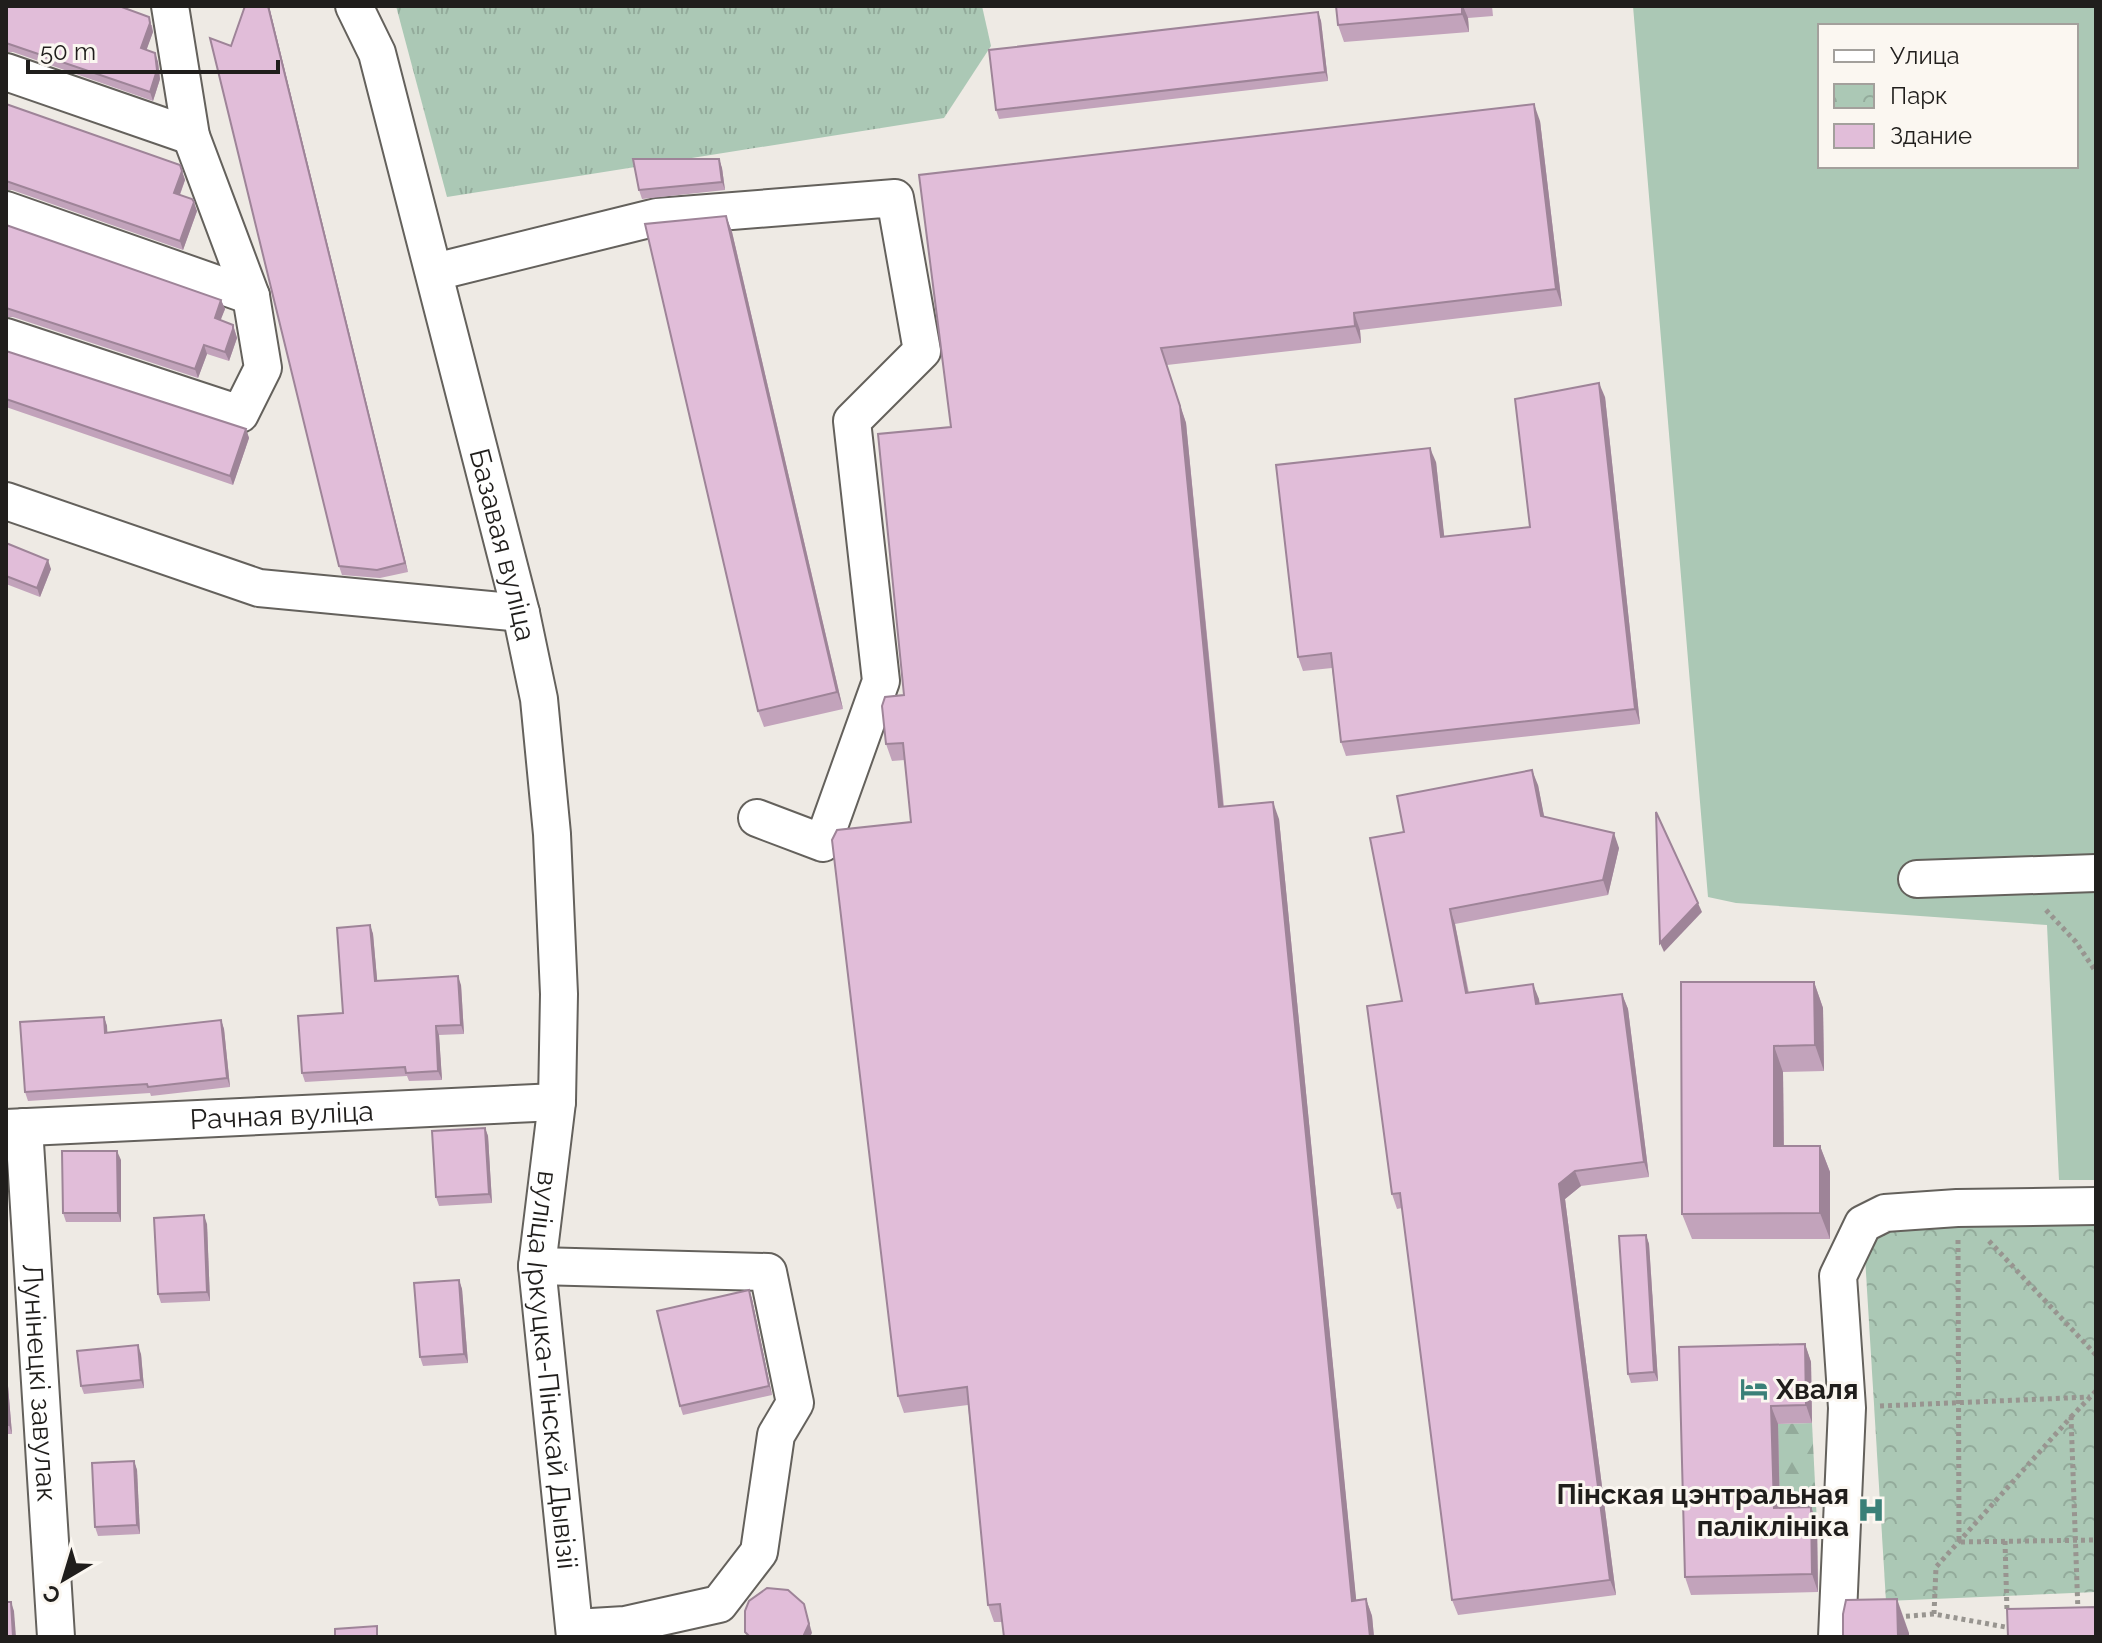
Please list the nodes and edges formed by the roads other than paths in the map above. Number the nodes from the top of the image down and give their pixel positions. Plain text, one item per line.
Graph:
1 (170, 6) edge
2 (354, 6) edge
3 (6, 72) edge
4 (191, 136) junction
5 (6, 210) edge
6 (435, 272) junction
7 (251, 296) junction
8 (6, 337) edge
9 (6, 501) edge
10 (521, 613) junction
11 (757, 818) dead end
12 (2096, 873) edge
13 (1917, 879) dead end
14 (557, 1102) junction
15 (15, 1128) edge
16 (2096, 1206) edge
17 (537, 1266) junction
18 (575, 1633) edge
19 (56, 1637) edge
20 (1837, 1637) edge

1 - 4 street
2 - 6 street, Базавая вуліца
3 - 4 street
4 - 7 street
5 - 7 street
6 - 10 street, Базавая вуліца
6 - 11 street
7 - 8 street
9 - 10 street
10 - 14 street, Базавая вуліца
12 - 13 street
14 - 15 street, Рачная вуліца
14 - 17 street, вуліца Іркуцка-Пінскай Дывізіі
15 - 19 street, Лунінецкі завулак
16 - 20 street
17 - 18 street, вуліца Іркуцка-Пінскай Дывізіі
17 - 18 street

